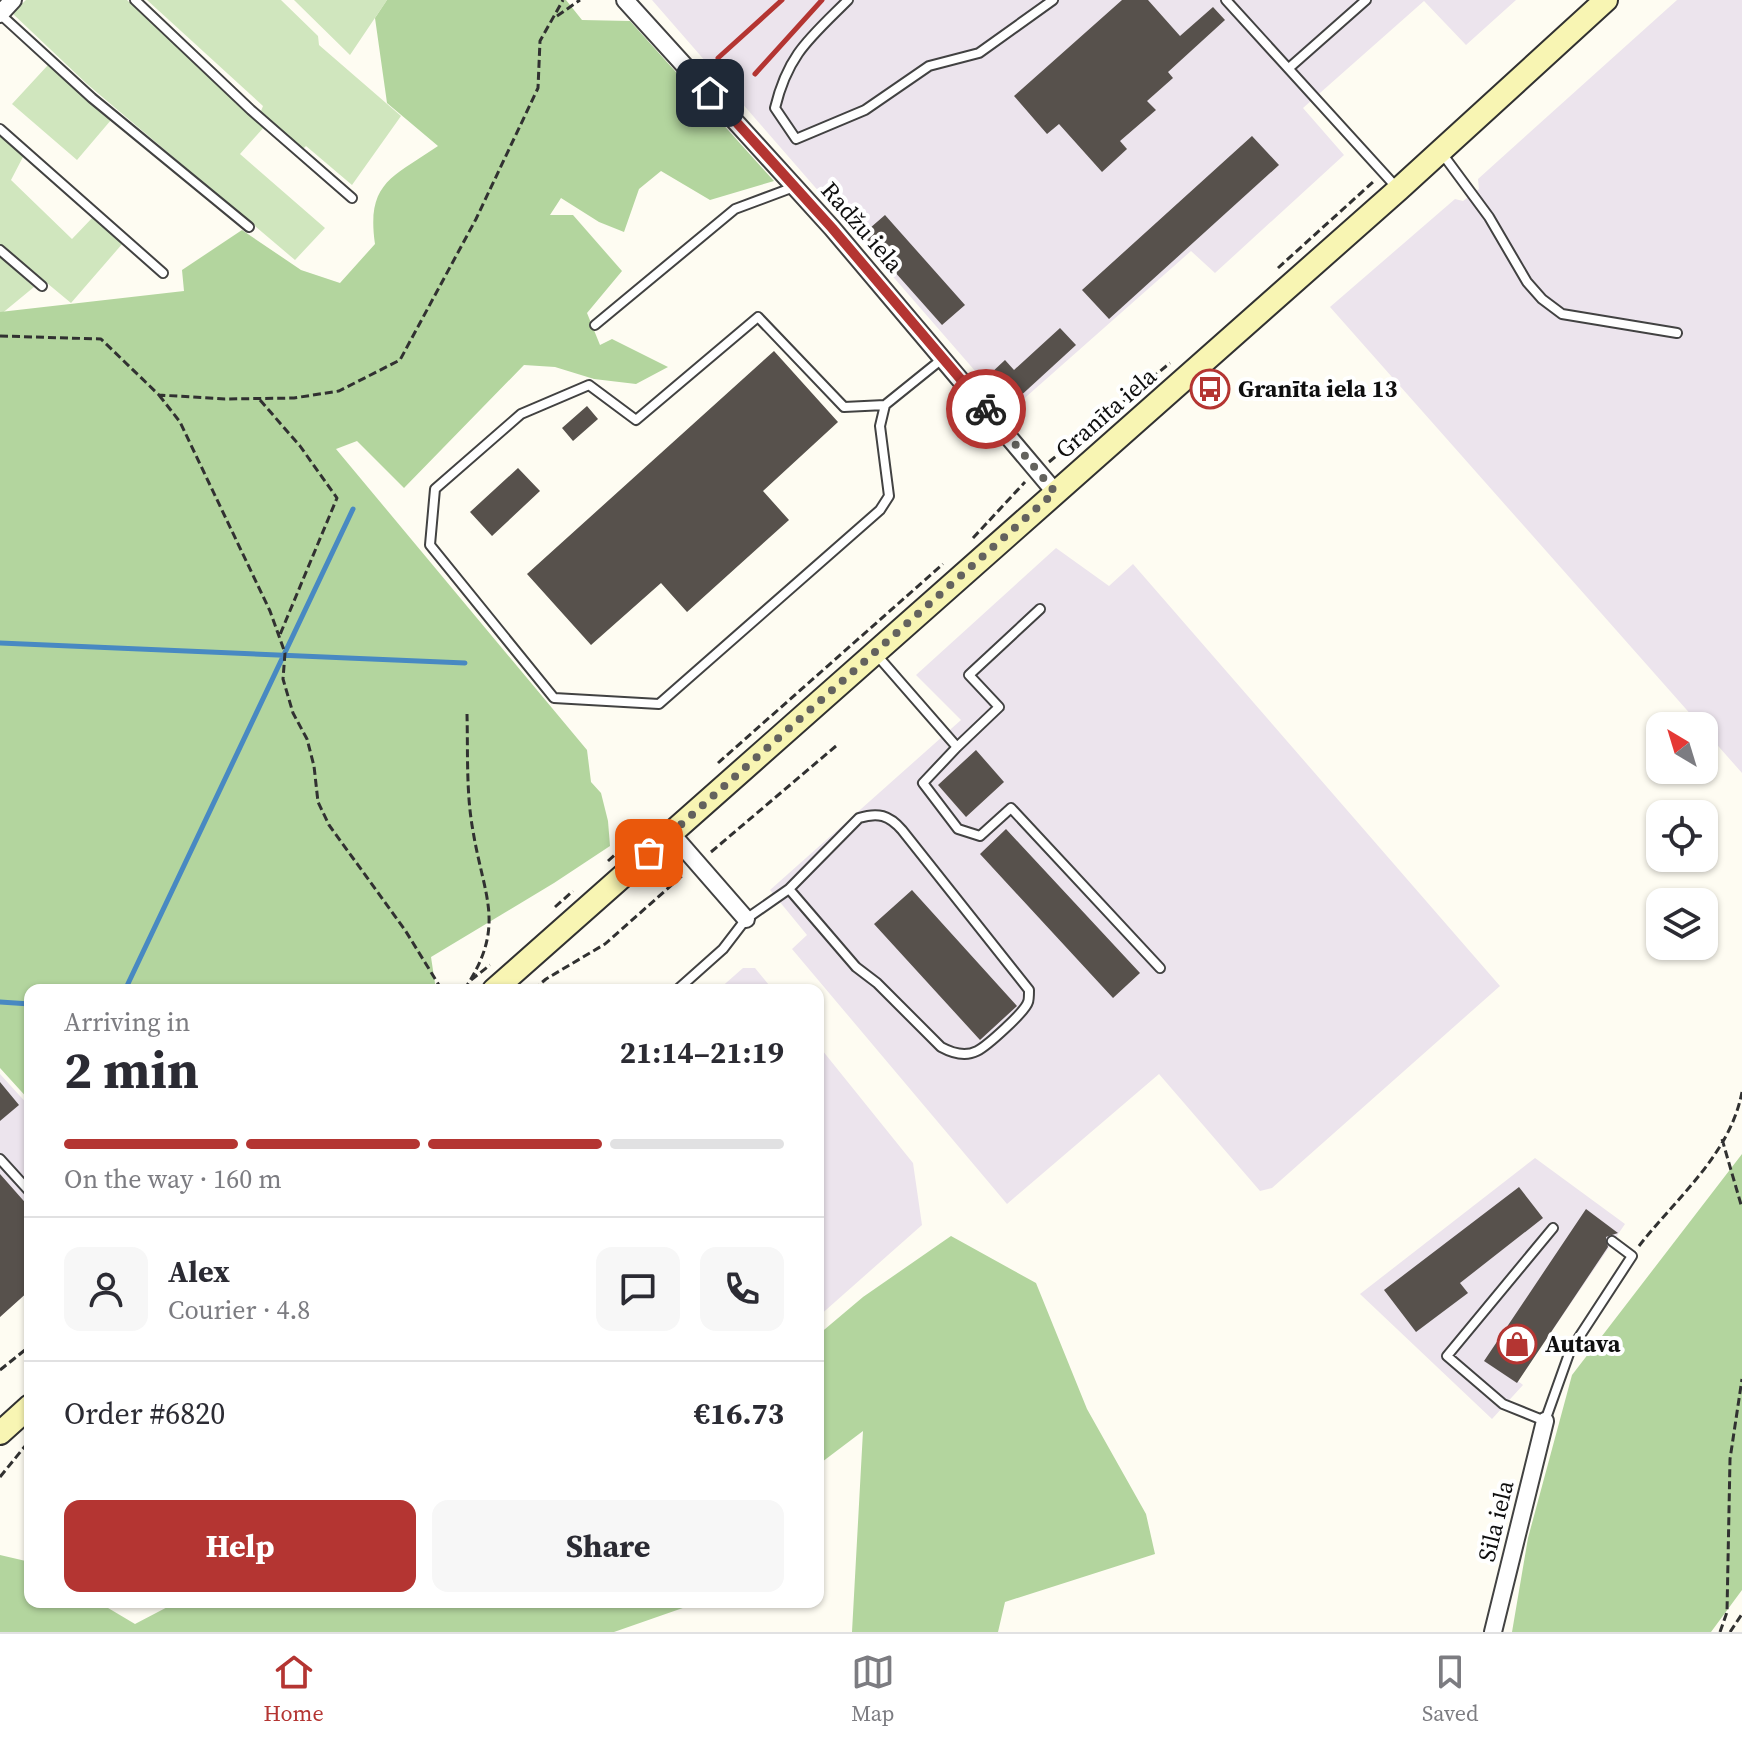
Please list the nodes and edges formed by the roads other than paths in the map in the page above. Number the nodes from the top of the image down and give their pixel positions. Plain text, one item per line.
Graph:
1 (13, 0) edge
2 (135, 0) edge
3 (625, 0) edge
4 (848, 0) edge
5 (1053, 0) edge
6 (1226, 0) edge
7 (1366, 0) edge
8 (1606, 0) edge
9 (0, 14) edge
10 (1289, 68) junction
11 (0, 129) edge
12 (1440, 151) junction
13 (795, 187) junction
14 (1399, 189) junction
15 (352, 198) dead end
16 (249, 227) dead end
17 (0, 250) edge
18 (163, 273) dead end
19 (42, 286) dead end
20 (595, 325) dead end
21 (1677, 333) dead end
22 (943, 358) junction
23 (885, 405) junction
24 (1055, 492) junction
25 (1040, 609) dead end
26 (875, 652) junction
27 (957, 747) junction
28 (671, 833) junction
29 (789, 889) junction
30 (746, 919) junction
31 (1160, 968) dead end
32 (501, 984) edge
33 (684, 984) edge
34 (0, 1159) edge
35 (24, 1185) edge
36 (1553, 1228) dead end
37 (1612, 1241) dead end
38 (24, 1411) edge
39 (1545, 1421) junction
40 (0, 1433) edge
41 (1493, 1632) edge

1 - 9 street
2 - 15 lane
3 - 13 street, Radžu iela
4 - 5 lane
6 - 10 lane
7 - 10 lane
8 - 12 main road, Granīta iela
9 - 16 lane
10 - 14 lane
11 - 18 lane
12 - 14 main road, Granīta iela
12 - 21 lane
13 - 20 lane
13 - 22 street, Radžu iela
14 - 24 main road, Granīta iela
17 - 19 lane
22 - 23 lane
22 - 24 street, Radžu iela
23 - 23 lane
24 - 26 main road, Granīta iela
25 - 27 lane
26 - 27 lane
26 - 28 main road, Granīta iela
27 - 31 lane
28 - 30 street
28 - 32 main road, Granīta iela
29 - 29 lane
29 - 30 lane
30 - 33 lane
34 - 35 lane
36 - 39 lane
37 - 39 lane
38 - 40 main road
39 - 41 street, Sila iela

